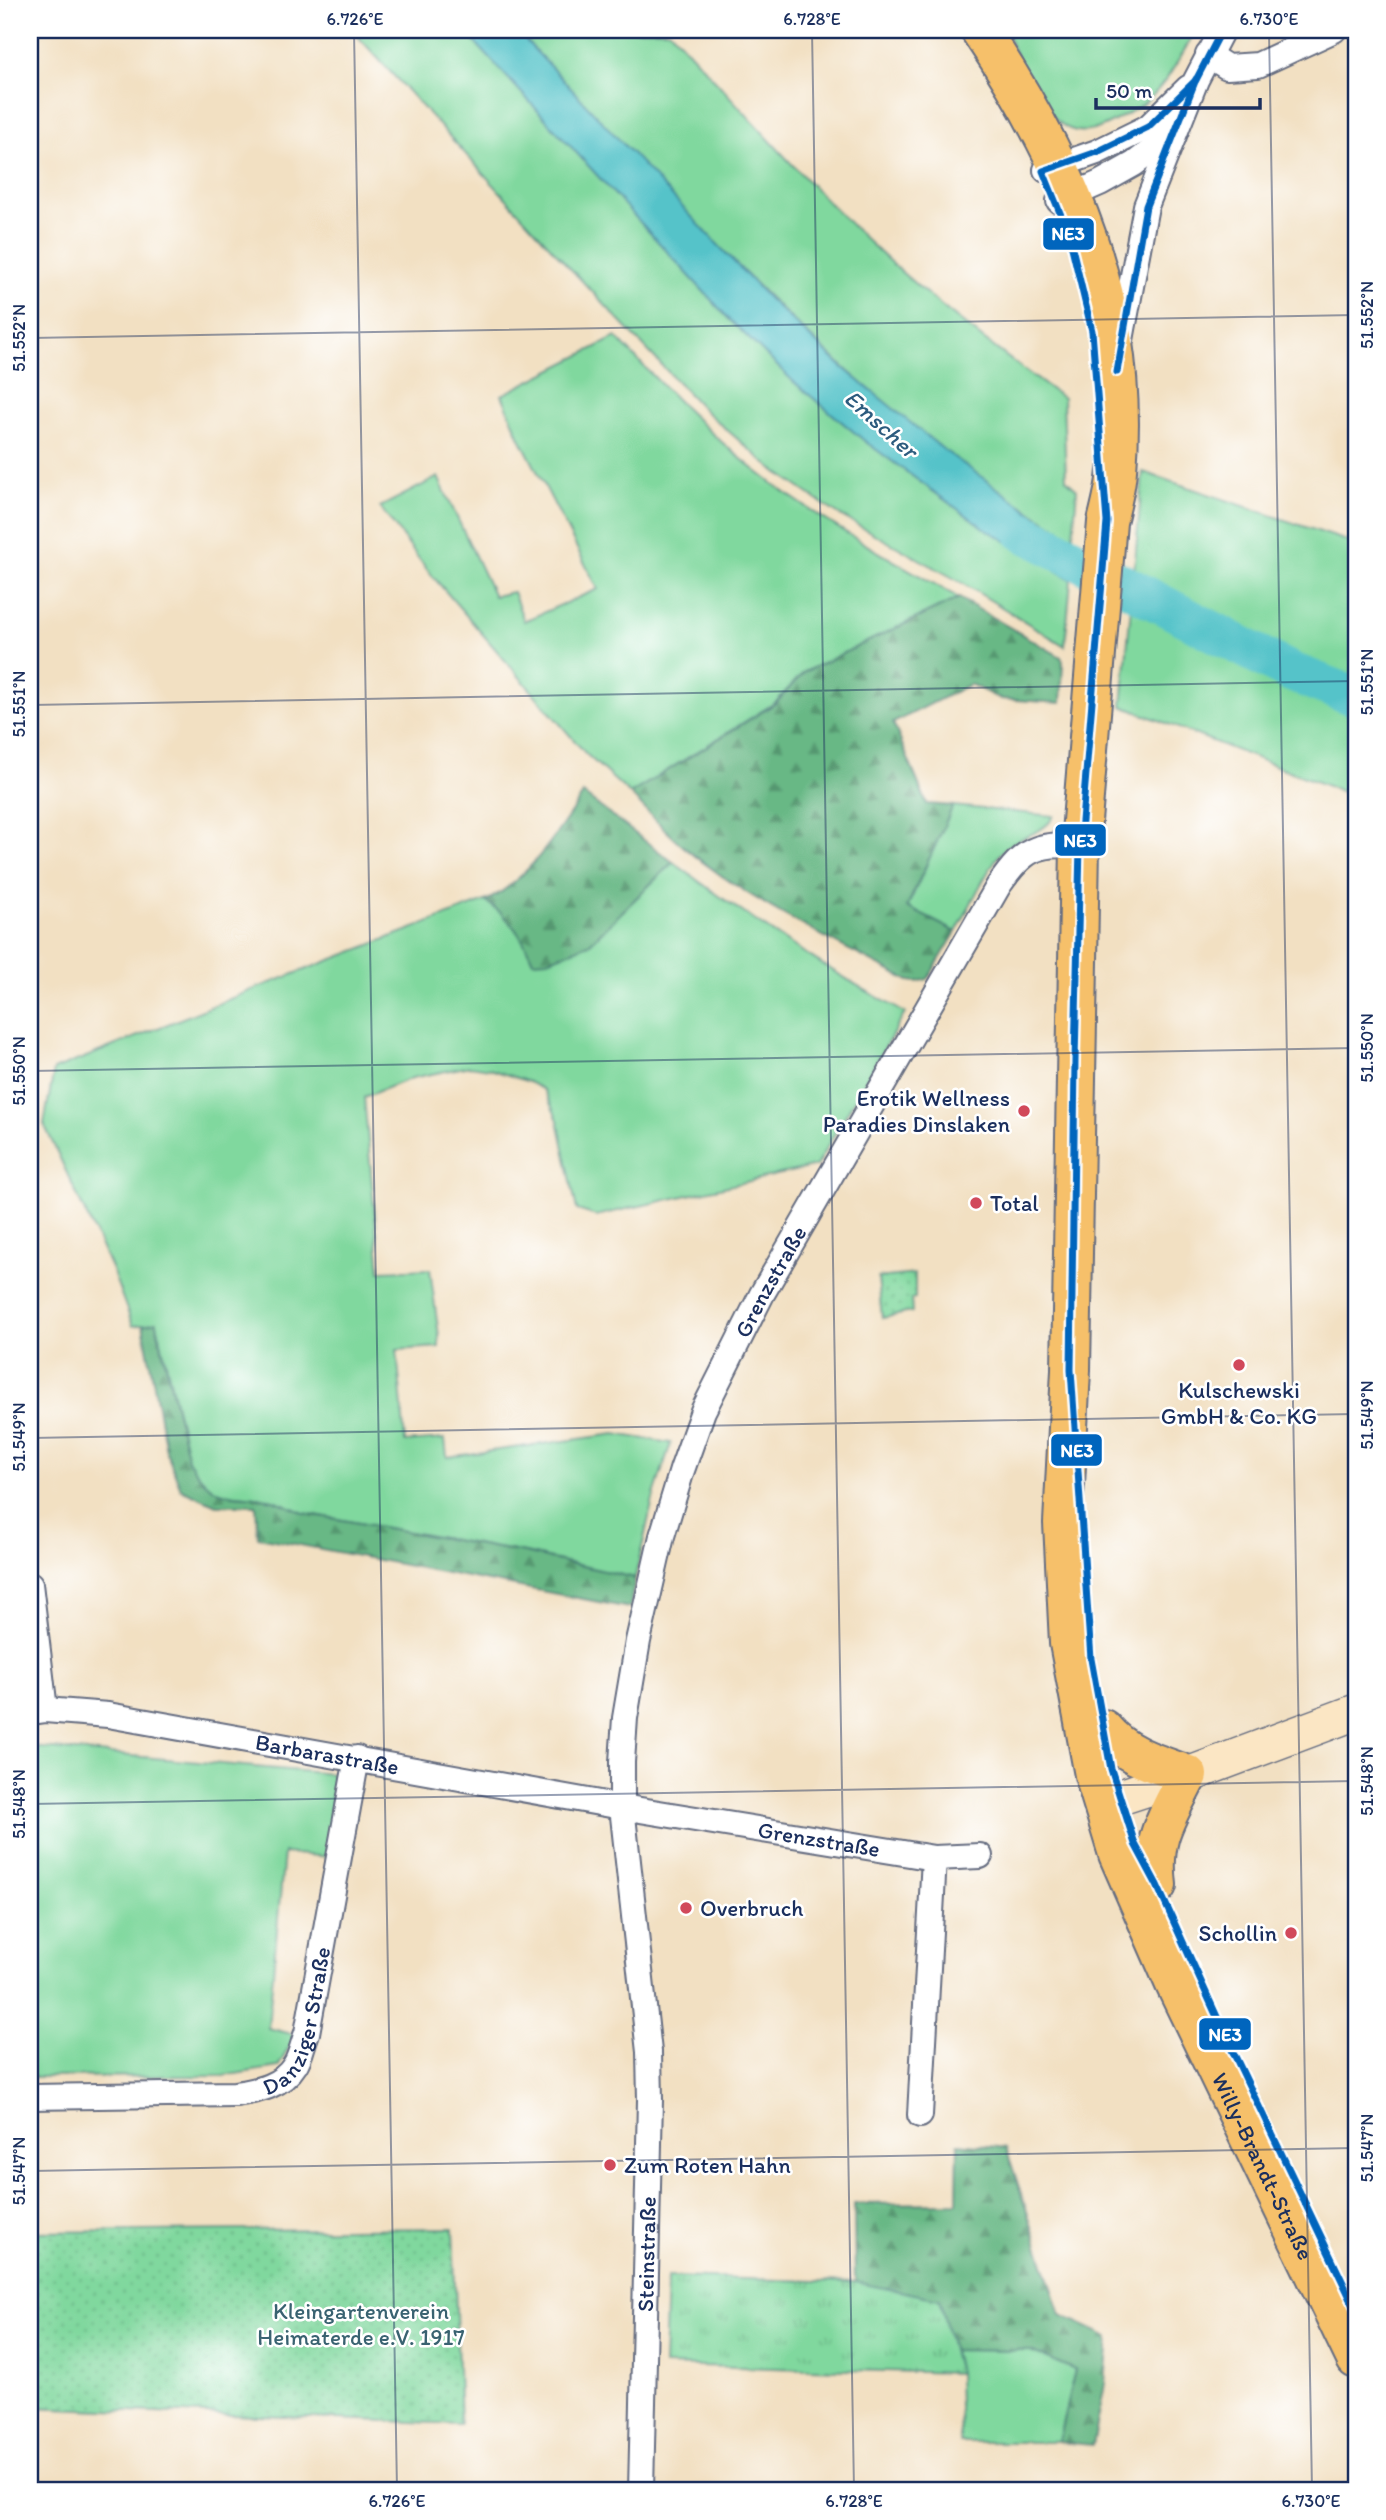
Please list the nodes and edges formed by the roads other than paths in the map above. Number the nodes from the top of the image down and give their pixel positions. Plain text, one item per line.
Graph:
1 (959, 30) edge
2 (980, 30) edge
3 (1222, 30) edge
4 (1334, 30) edge
5 (1208, 55) junction
6 (1196, 80) junction
7 (1173, 135) junction
8 (1057, 183) junction
9 (1117, 369) junction
10 (1107, 522) junction
11 (1080, 845) junction
12 (1071, 1370) junction
13 (30, 1584) edge
14 (38, 1711) edge
15 (1356, 1712) edge
16 (1103, 1729) junction
17 (357, 1758) junction
18 (1188, 1775) junction
19 (1111, 1800) junction
20 (622, 1807) junction
21 (980, 1856) dead end
22 (934, 1858) junction
23 (1157, 1885) junction
24 (641, 1975) joint
25 (30, 2097) edge
26 (920, 2115) dead end
27 (1356, 2310) edge
28 (1356, 2359) edge
29 (642, 2490) edge

1 - 8 main road, Willy-Brandt-Straße
2 - 8 main road, Willy-Brandt-Straße
3 - 5 street
4 - 5 street
5 - 6 street
6 - 7 street
6 - 8 street
7 - 8 street
7 - 9 street
8 - 9 main road, Willy-Brandt-Straße
8 - 10 main road, Willy-Brandt-Straße
9 - 10 main road, Willy-Brandt-Straße
10 - 11 main road, Willy-Brandt-Straße
11 - 12 main road, Willy-Brandt-Straße
11 - 20 street, Grenzstraße
12 - 16 main road, Willy-Brandt-Straße
12 - 19 main road, Willy-Brandt-Straße
13 - 14 street
14 - 17 street, Barbarastraße
15 - 18 main road
16 - 18 main road
16 - 19 main road, Willy-Brandt-Straße
17 - 20 street, Barbarastraße
17 - 25 street, Danziger Straße
18 - 19 main road
18 - 23 main road
19 - 23 main road, Willy-Brandt-Straße
19 - 28 main road, Willy-Brandt-Straße
20 - 22 street, Grenzstraße
20 - 24 street, Grenzstraße
21 - 22 street, Grenzstraße
22 - 26 street
23 - 27 main road, Willy-Brandt-Straße
24 - 29 street, Steinstraße

